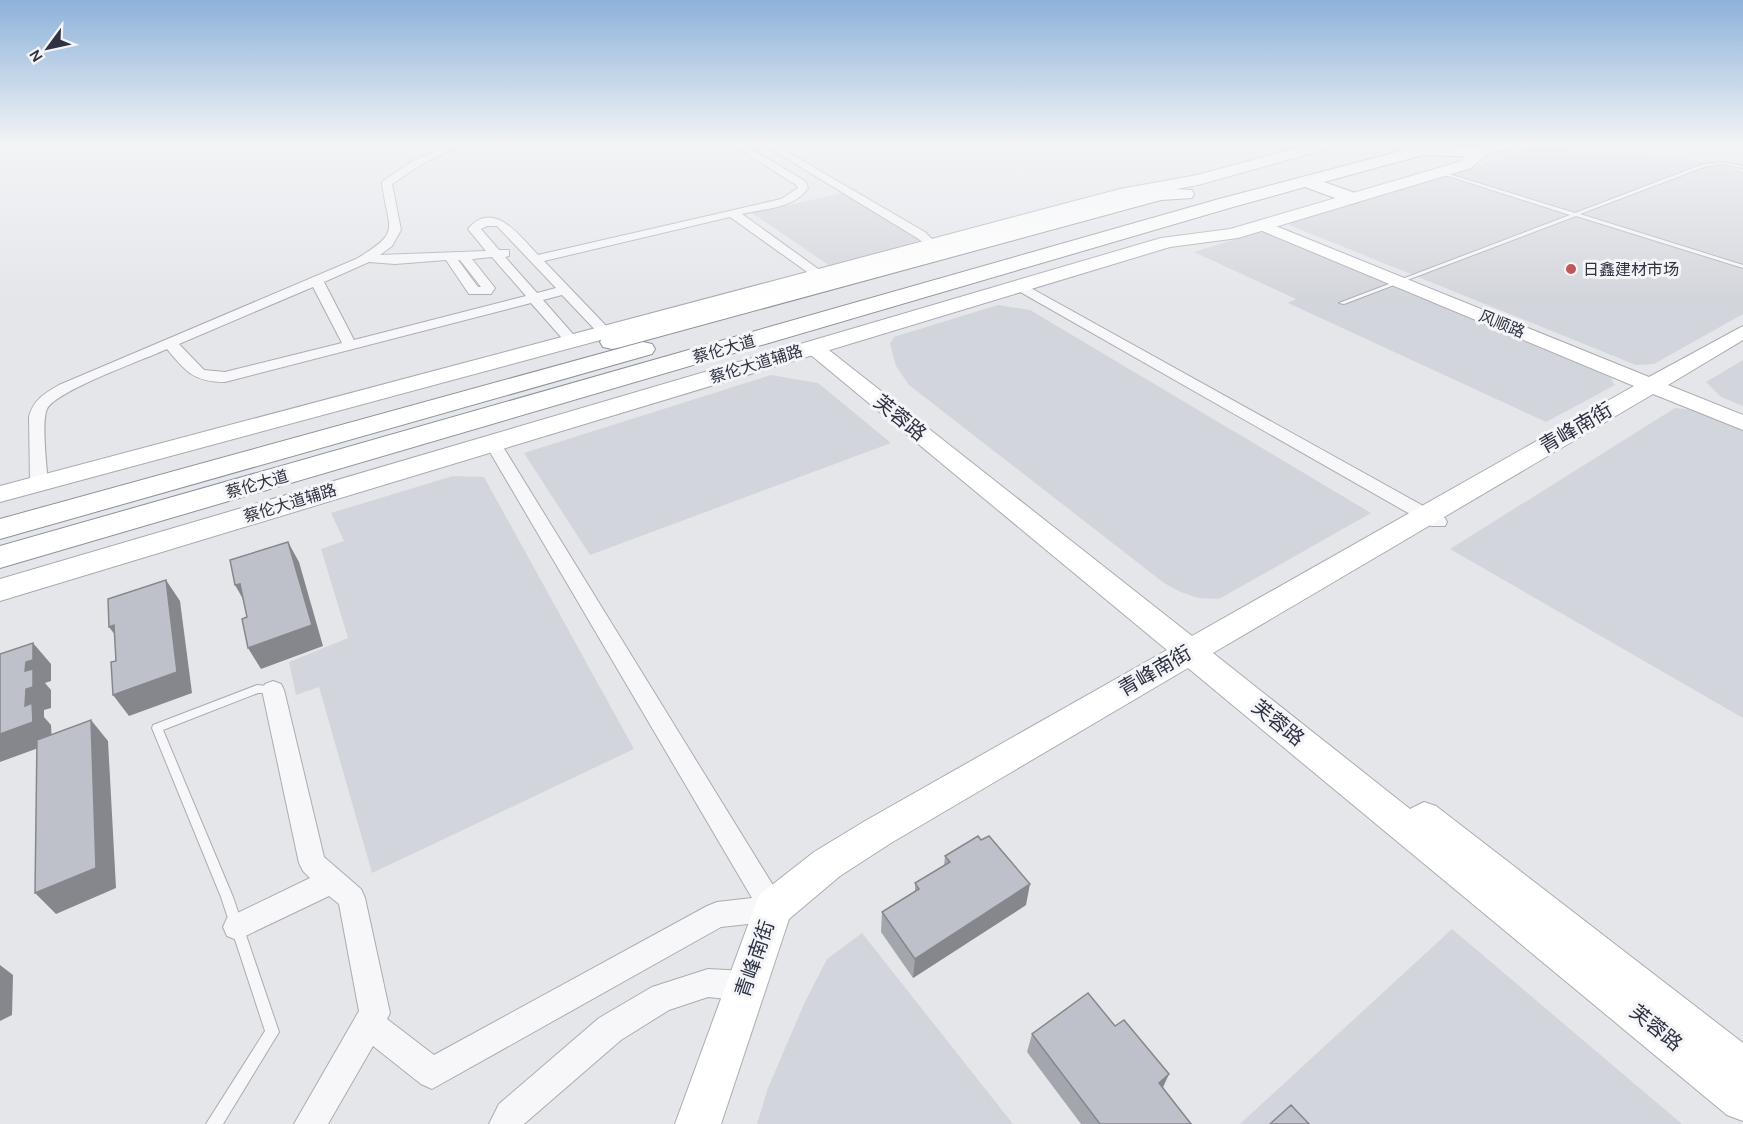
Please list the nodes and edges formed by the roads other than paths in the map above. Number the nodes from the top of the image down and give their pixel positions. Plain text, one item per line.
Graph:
1 (390, 195) edge
2 (796, 195) edge
3 (854, 195) edge
4 (1119, 195) edge
5 (1153, 195) edge
6 (1174, 195) edge
7 (1256, 195) edge
8 (1274, 195) edge
9 (1282, 195) edge
10 (1340, 195) edge
11 (1360, 195) edge
12 (1516, 195) edge
13 (1625, 195) edge
14 (1351, 198) junction
15 (704, 204) dead end
16 (1069, 213) junction
17 (1576, 214) junction
18 (726, 215) junction
19 (1266, 224) junction
20 (1168, 242) junction
21 (525, 248) junction
22 (938, 248) junction
23 (497, 255) junction
24 (464, 256) junction
25 (450, 257) junction
26 (368, 258) junction
27 (536, 259) junction
28 (1088, 260) junction
29 (1742, 267) edge
30 (822, 276) junction
31 (317, 280) junction
32 (1404, 280) junction
33 (1013, 282) junction
34 (565, 290) junction
35 (535, 298) junction
36 (1342, 303) dead end
37 (1743, 332) edge
38 (606, 333) junction
39 (813, 341) junction
40 (170, 343) junction
41 (1743, 343) edge
42 (350, 345) junction
43 (568, 346) junction
44 (1661, 385) junction
45 (1743, 414) edge
46 (1743, 423) edge
47 (488, 437) junction
48 (39, 484) junction
49 (0, 494) edge
50 (0, 506) edge
51 (1431, 519) junction
52 (0, 529) edge
53 (0, 557) edge
54 (0, 575) edge
55 (0, 590) edge
56 (1203, 652) junction
57 (273, 690) joint
58 (332, 881) junction
59 (778, 916) junction
60 (237, 927) junction
61 (746, 986) junction
62 (369, 1024) junction
63 (1743, 1070) edge
64 (1743, 1099) edge
65 (214, 1124) edge
66 (310, 1124) edge
67 (505, 1124) edge
68 (698, 1124) edge
69 (716, 1124) edge

1 - 26 street
2 - 18 street
3 - 22 street
4 - 16 main road
5 - 16 highway
6 - 52 highway, 蔡伦大道
7 - 53 highway, 蔡伦大道
8 - 28 highway
9 - 20 highway
10 - 14 highway
11 - 14 main road
12 - 17 lane
13 - 17 lane
14 - 19 main road
15 - 18 street
16 - 22 highway
17 - 29 lane
17 - 32 lane
18 - 27 street
18 - 30 street
19 - 20 main road
19 - 32 street, 风顺路
20 - 28 main road
21 - 23 street
21 - 23 street
21 - 27 street
22 - 30 main road
22 - 43 highway
23 - 24 street
23 - 35 street
24 - 25 street
24 - 25 street
25 - 26 street
26 - 31 street
27 - 34 street
28 - 33 highway
30 - 38 main road
31 - 40 street
31 - 42 street
32 - 36 lane
32 - 44 street, 风顺路
33 - 39 highway
33 - 51 street
34 - 35 street
34 - 38 street
35 - 42 street
35 - 43 street
37 - 44 street, 青峰南街
38 - 43 main road
39 - 47 highway
39 - 56 street, 芙蓉路
40 - 42 street
40 - 48 street
41 - 44 street, 青峰南街
43 - 48 main road
43 - 50 highway
44 - 45 street, 风顺路
44 - 46 street, 风顺路
44 - 51 street, 青峰南街
47 - 54 highway
47 - 55 main road, 蔡伦大道辅路
47 - 59 street
48 - 49 main road
51 - 56 street, 青峰南街
56 - 59 street, 青峰南街
56 - 63 street, 芙蓉路
56 - 64 street, 芙蓉路
57 - 58 street
57 - 60 lane
58 - 60 street
58 - 62 street
59 - 61 street, 青峰南街
59 - 62 street
59 - 69 street, 青峰南街
60 - 65 lane
61 - 67 street
61 - 68 street, 青峰南街
62 - 66 street

